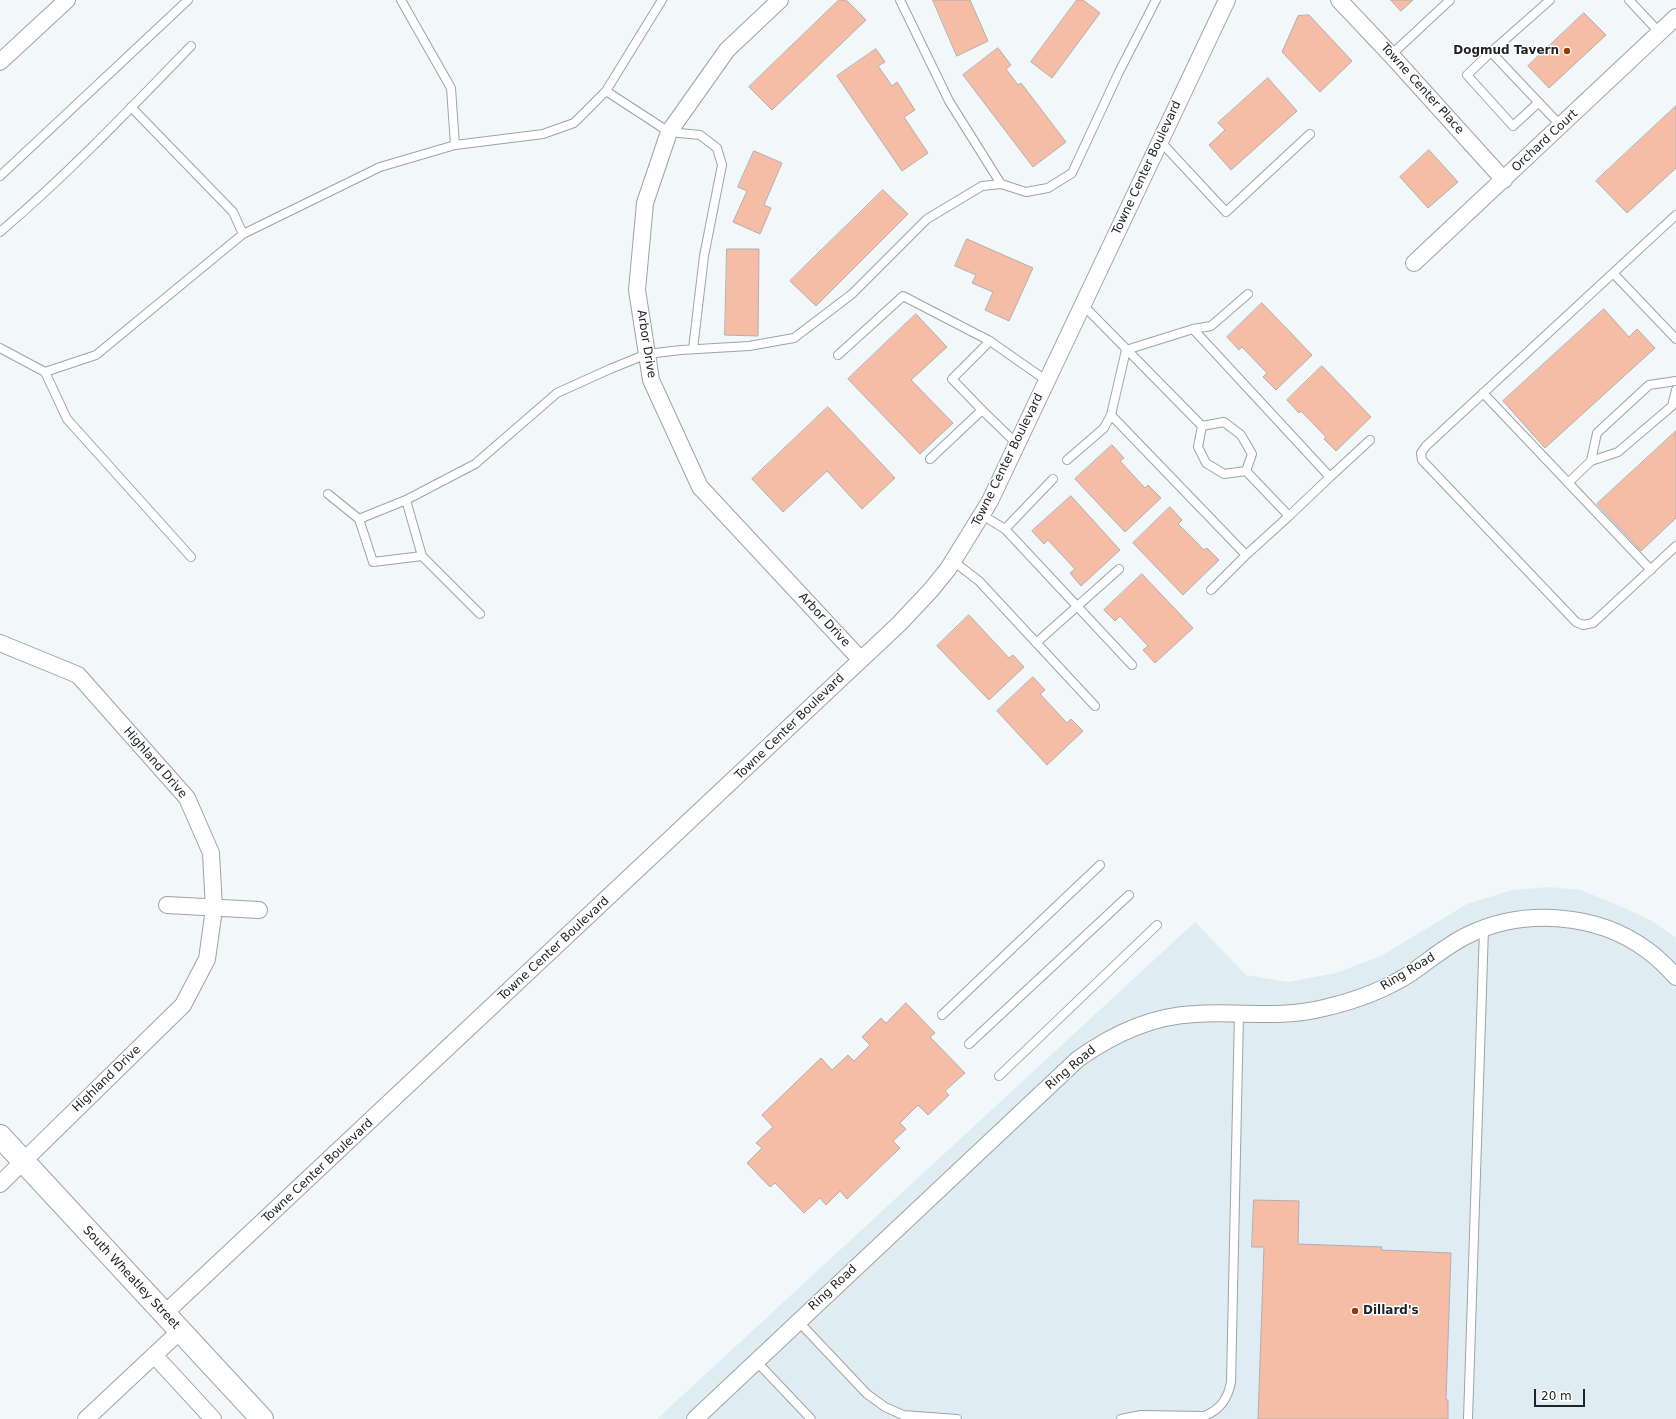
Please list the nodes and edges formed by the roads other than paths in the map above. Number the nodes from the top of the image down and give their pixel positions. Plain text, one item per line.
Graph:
1 (67, 0) edge
2 (188, 0) edge
3 (401, 0) edge
4 (662, 0) edge
5 (780, 0) edge
6 (900, 0) edge
7 (1156, 0) edge
8 (1227, 0) edge
9 (1339, 0) edge
10 (1450, 0) edge
11 (1550, 0) edge
12 (1629, 0) edge
13 (1676, 17) edge
14 (1659, 32) junction
15 (191, 46) dead end
16 (1491, 52) junction
17 (1391, 55) junction
18 (0, 62) edge
19 (606, 91) junction
20 (1538, 103) junction
21 (131, 107) junction
22 (1561, 126) junction
23 (669, 132) junction
24 (1310, 134) dead end
25 (1160, 141) junction
26 (455, 145) junction
27 (0, 176) edge
28 (1504, 180) junction
29 (1001, 184) junction
30 (1676, 215) edge
31 (0, 232) edge
32 (243, 234) junction
33 (1414, 263) dead end
34 (1613, 273) junction
35 (1248, 294) dead end
36 (1083, 305) junction
37 (1193, 329) junction
38 (1676, 339) edge
39 (990, 341) junction
40 (0, 348) edge
41 (693, 349) junction
42 (1126, 350) junction
43 (647, 354) junction
44 (838, 355) dead end
45 (45, 372) junction
46 (1047, 381) junction
47 (1676, 381) edge
48 (1676, 390) edge
49 (1483, 393) junction
50 (982, 410) junction
51 (1112, 415) junction
52 (1202, 426) junction
53 (1370, 440) dead end
54 (1017, 444) junction
55 (930, 459) dead end
56 (1067, 460) dead end
57 (1591, 461) junction
58 (1246, 471) junction
59 (1330, 477) junction
60 (1053, 479) dead end
61 (1568, 483) junction
62 (328, 494) dead end
63 (406, 500) junction
64 (982, 515) junction
65 (1288, 516) junction
66 (359, 519) junction
67 (1005, 529) junction
68 (1676, 546) edge
69 (1246, 555) junction
70 (422, 556) junction
71 (191, 557) dead end
72 (953, 562) junction
73 (1119, 569) dead end
74 (1651, 570) junction
75 (1211, 590) dead end
76 (1077, 606) junction
77 (480, 614) dead end
78 (0, 643) edge
79 (1036, 643) junction
80 (861, 660) junction
81 (1132, 664) dead end
82 (1095, 706) dead end
83 (1100, 865) dead end
84 (1129, 895) dead end
85 (166, 905) dead end
86 (214, 909) junction
87 (259, 910) dead end
88 (1157, 925) dead end
89 (1484, 928) junction
90 (1676, 976) edge
91 (1239, 1014) junction
92 (942, 1015) dead end
93 (969, 1044) dead end
94 (1000, 1076) dead end
95 (0, 1136) edge
96 (24, 1161) junction
97 (0, 1184) edge
98 (164, 1314) junction
99 (798, 1321) junction
100 (180, 1331) junction
101 (154, 1355) junction
102 (756, 1360) junction
103 (86, 1419) edge
104 (213, 1419) edge
105 (262, 1419) edge
106 (694, 1419) edge
107 (811, 1419) edge
108 (957, 1419) edge
109 (1121, 1419) edge
110 (1468, 1419) edge

1 - 18 street
2 - 27 lane
3 - 26 lane
4 - 19 lane
5 - 23 street, Arbor Drive
6 - 29 lane
7 - 29 lane
8 - 25 street, Towne Center Boulevard
9 - 17 street, Towne Center Place
10 - 17 lane
11 - 16 lane
12 - 14 lane
13 - 14 street, Orchard Court
14 - 22 street, Orchard Court
15 - 21 lane
16 - 20 lane
16 - 20 lane
17 - 28 street, Towne Center Place
19 - 23 lane
19 - 26 lane
20 - 22 lane
21 - 31 lane
21 - 32 lane
22 - 28 street, Orchard Court
23 - 41 lane
23 - 43 street, Arbor Drive
24 - 25 lane
25 - 36 street, Towne Center Boulevard
26 - 32 lane
28 - 33 street, Orchard Court
29 - 41 lane
30 - 34 lane
32 - 45 lane
34 - 38 lane
34 - 49 lane
35 - 37 lane
36 - 42 lane
36 - 46 street, Towne Center Boulevard
37 - 42 lane
37 - 59 lane
39 - 44 lane
39 - 46 lane
39 - 50 lane
40 - 45 lane
41 - 43 lane
42 - 51 lane
42 - 52 lane
43 - 63 lane
43 - 80 street, Arbor Drive
45 - 71 lane
46 - 54 street, Towne Center Boulevard
47 - 57 lane
48 - 57 lane
49 - 61 lane
49 - 74 lane
50 - 54 lane
50 - 55 lane
51 - 56 lane
51 - 69 lane
52 - 58 lane
52 - 58 lane
53 - 59 lane
54 - 64 street, Towne Center Boulevard
57 - 61 lane
58 - 65 lane
59 - 65 lane
60 - 67 lane
61 - 74 lane
62 - 66 lane
63 - 66 lane
63 - 70 lane
64 - 67 lane
64 - 72 street, Towne Center Boulevard
65 - 69 lane
66 - 70 lane
67 - 76 lane
68 - 74 lane
69 - 75 lane
70 - 77 lane
72 - 79 lane
72 - 80 street, Towne Center Boulevard
73 - 76 lane
76 - 79 lane
76 - 81 lane
78 - 86 street, Highland Drive
79 - 82 lane
80 - 98 street, Towne Center Boulevard
83 - 92 lane
84 - 93 lane
85 - 86 street
86 - 87 street
86 - 96 street, Highland Drive
88 - 94 lane
89 - 90 street, Ring Road
89 - 91 street, Ring Road
89 - 110 lane
91 - 99 street, Ring Road
91 - 109 lane
95 - 96 street, South Wheatley Street
96 - 97 street, Highland Drive
96 - 98 street, South Wheatley Street
98 - 100 street, South Wheatley Street
99 - 102 street, Ring Road
99 - 108 lane
100 - 101 street
100 - 105 street, South Wheatley Street
101 - 103 street
101 - 104 street
102 - 106 street, Ring Road
102 - 107 lane

